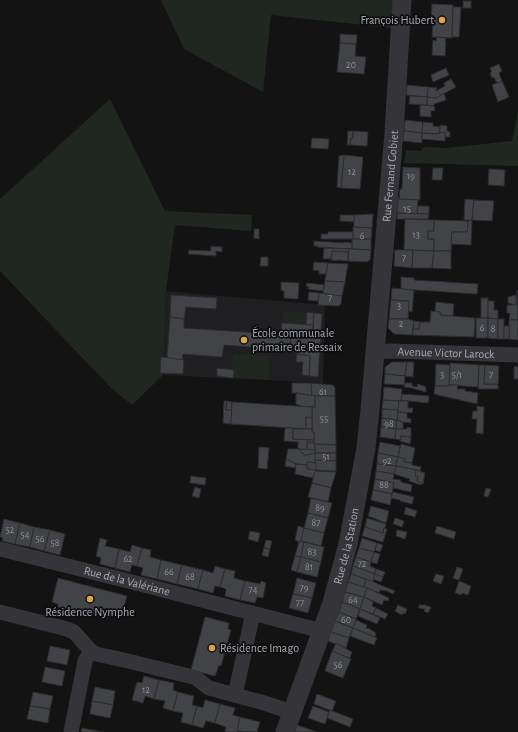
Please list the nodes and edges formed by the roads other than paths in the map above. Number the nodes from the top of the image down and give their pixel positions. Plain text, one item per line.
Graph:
1 (402, 0) edge
2 (375, 352) junction
3 (518, 355) edge
4 (0, 549) edge
5 (0, 612) edge
6 (253, 613) junction
7 (322, 631) junction
8 (91, 651) junction
9 (235, 695) junction
10 (292, 712) junction
11 (71, 732) edge
12 (285, 732) edge

1 - 2 street, Rue Fernand Gobiet
2 - 3 street, Avenue Victor Larock
2 - 7 street, Rue de la Station
4 - 6 street, Rue de la Valériane
5 - 8 street
6 - 7 street, Rue de la Valériane
6 - 9 street
7 - 10 street, Rue de la Station
8 - 9 street
8 - 11 street
9 - 10 street
10 - 12 street, Rue de la Station

